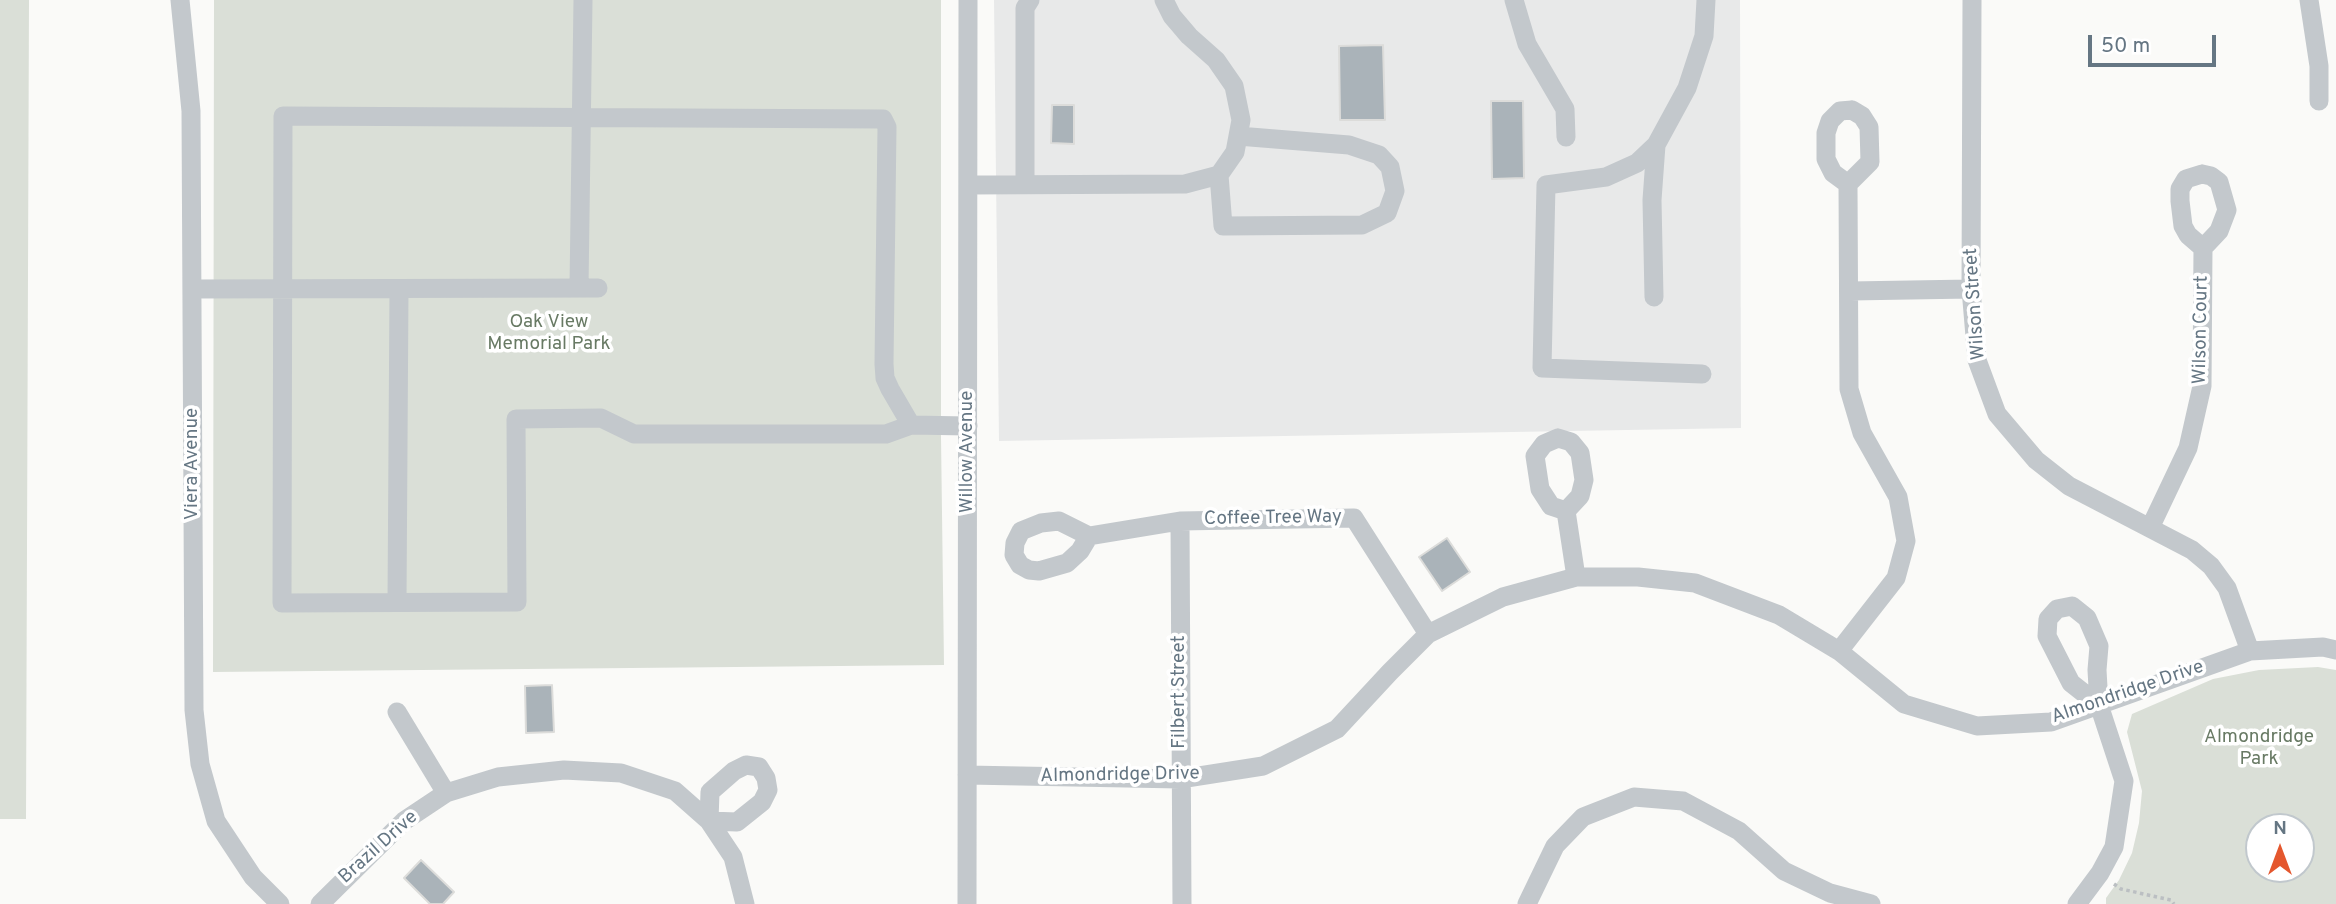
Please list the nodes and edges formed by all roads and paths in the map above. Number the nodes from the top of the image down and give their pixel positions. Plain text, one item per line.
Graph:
1 (180, 0) edge
2 (583, 0) edge
3 (968, 0) edge
4 (1030, 0) edge
5 (1164, 0) edge
6 (1514, 0) edge
7 (1706, 0) edge
8 (1972, 0) edge
9 (2309, 0) edge
10 (2319, 101) dead end
11 (581, 116) junction
12 (1238, 136) junction
13 (1566, 137) dead end
14 (1656, 145) junction
15 (1219, 175) junction
16 (1025, 184) junction
17 (1847, 184) dead end
18 (968, 185) junction
19 (2203, 247) dead end
20 (192, 289) junction
21 (399, 289) junction
22 (1971, 289) junction
23 (282, 290) junction
24 (1850, 291) junction
25 (1654, 297) dead end
26 (1702, 374) dead end
27 (911, 425) junction
28 (968, 426) junction
29 (1566, 511) dead end
30 (1180, 521) junction
31 (2150, 528) junction
32 (1088, 536) dead end
33 (1576, 578) junction
34 (397, 602) junction
35 (1428, 635) junction
36 (2336, 650) edge
37 (1839, 651) junction
38 (2250, 651) junction
39 (2099, 705) junction
40 (397, 712) dead end
41 (967, 775) junction
42 (1180, 779) junction
43 (446, 793) junction
44 (2100, 873) junction
45 (280, 904) edge
46 (320, 904) edge
47 (745, 904) edge
48 (967, 904) edge
49 (1182, 904) edge
50 (1527, 904) edge
51 (1871, 904) edge
52 (2077, 904) edge
53 (2174, 904) edge

1 - 20 street, Viera Avenue
2 - 11 street
3 - 18 street, Willow Avenue
4 - 16 street
5 - 12 street
6 - 13 street
7 - 14 street
8 - 22 street, Wilson Street
9 - 10 street
11 - 21 street
11 - 23 street
11 - 27 street
12 - 15 street
12 - 15 street
14 - 25 street
14 - 26 street
15 - 16 street
16 - 18 street
17 - 24 street
18 - 28 street, Willow Avenue
19 - 31 street, Wilson Court
20 - 23 street
20 - 45 street, Viera Avenue
21 - 23 street
21 - 34 street
22 - 24 street
22 - 31 street, Wilson Street
23 - 34 street
24 - 37 street
27 - 28 street
27 - 34 street
28 - 41 street, Willow Avenue
29 - 33 street
30 - 32 street
30 - 35 street, Coffee Tree Way
30 - 42 street, Filbert Street
31 - 38 street, Wilson Street
33 - 35 street, Almondridge Drive
33 - 37 street, Almondridge Drive
35 - 42 street, Almondridge Drive
36 - 38 street, Almondridge Drive
37 - 39 street, Almondridge Drive
38 - 39 street, Almondridge Drive
39 - 39 street
39 - 44 street
40 - 43 street
41 - 42 street, Almondridge Drive
41 - 48 street, Willow Avenue
42 - 49 street, Filbert Street
43 - 46 street, Brazil Drive
43 - 47 street, Brazil Drive
44 - 52 street
44 - 53 path
50 - 51 street

